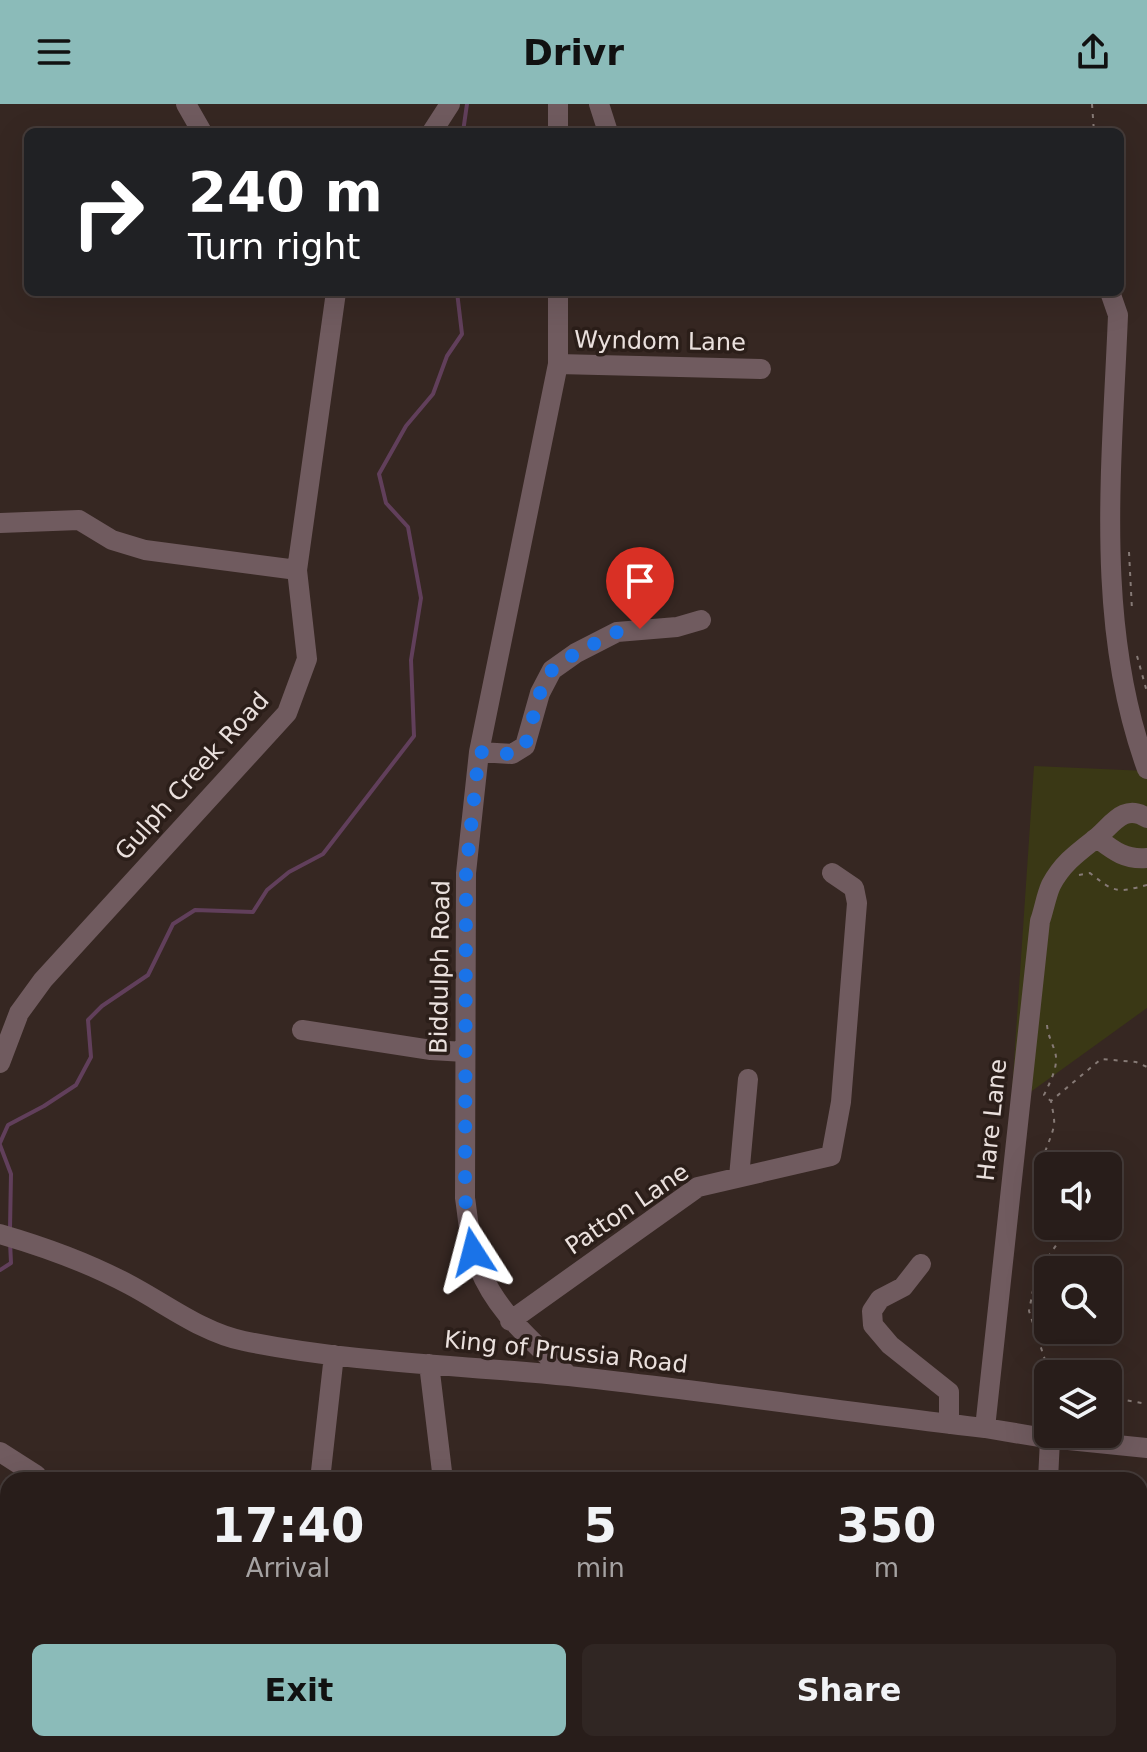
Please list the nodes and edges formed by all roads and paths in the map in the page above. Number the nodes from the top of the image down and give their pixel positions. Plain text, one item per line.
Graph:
1 (186, 104) edge
2 (450, 104) edge
3 (558, 104) edge
4 (599, 104) edge
5 (1092, 104) edge
6 (200, 128) edge
7 (435, 128) edge
8 (558, 128) edge
9 (607, 128) edge
10 (1094, 128) edge
11 (335, 296) edge
12 (558, 296) edge
13 (1111, 296) edge
14 (558, 364) junction
15 (761, 369) dead end
16 (0, 523) edge
17 (297, 570) junction
18 (701, 620) dead end
19 (479, 752) junction
20 (1147, 769) edge
21 (1147, 818) edge
22 (1097, 838) junction
23 (1147, 858) edge
24 (832, 873) dead end
25 (1075, 875) dead end
26 (1147, 885) edge
27 (1047, 1026) dead end
28 (302, 1030) dead end
29 (465, 1052) junction
30 (0, 1063) edge
31 (1147, 1067) edge
32 (748, 1079) dead end
33 (1051, 1101) junction
34 (1044, 1152) edge
35 (739, 1177) junction
36 (10, 1237) edge
37 (1057, 1240) edge
38 (921, 1264) dead end
39 (510, 1321) junction
40 (334, 1355) junction
41 (1045, 1360) edge
42 (429, 1364) junction
43 (569, 1376) junction
44 (1122, 1400) edge
45 (1147, 1404) edge
46 (949, 1424) junction
47 (985, 1428) junction
48 (1034, 1436) edge
49 (1122, 1446) edge
50 (1050, 1448) edge
51 (1147, 1448) edge
52 (0, 1452) edge
53 (31, 1472) edge
54 (321, 1472) edge
55 (442, 1472) edge
56 (1048, 1472) edge

1 - 6 street
2 - 7 street
3 - 8 street
4 - 9 street
5 - 10 path
11 - 17 street, Gulph Creek Road
12 - 14 street, Biddulph Road
13 - 20 street
14 - 15 street, Wyndom Lane
14 - 19 street, Biddulph Road
16 - 17 street
17 - 30 street, Gulph Creek Road
18 - 19 street
19 - 29 street, Biddulph Road
21 - 22 street, Hare Lane
22 - 23 street
22 - 47 street, Hare Lane
24 - 35 street, Patton Lane
25 - 26 path
27 - 33 path
28 - 29 street
29 - 39 street, Biddulph Road
31 - 33 path
32 - 35 street
33 - 34 path
35 - 39 street, Patton Lane
36 - 40 street, King of Prussia Road
37 - 41 path
38 - 46 street
39 - 43 street, Biddulph Road
40 - 42 street, King of Prussia Road
40 - 54 street
42 - 43 street, King of Prussia Road
42 - 55 street
43 - 46 street, King of Prussia Road
44 - 45 path
46 - 47 street, King of Prussia Road
47 - 48 street, King of Prussia Road
49 - 51 street, King of Prussia Road
50 - 56 street
52 - 53 street

